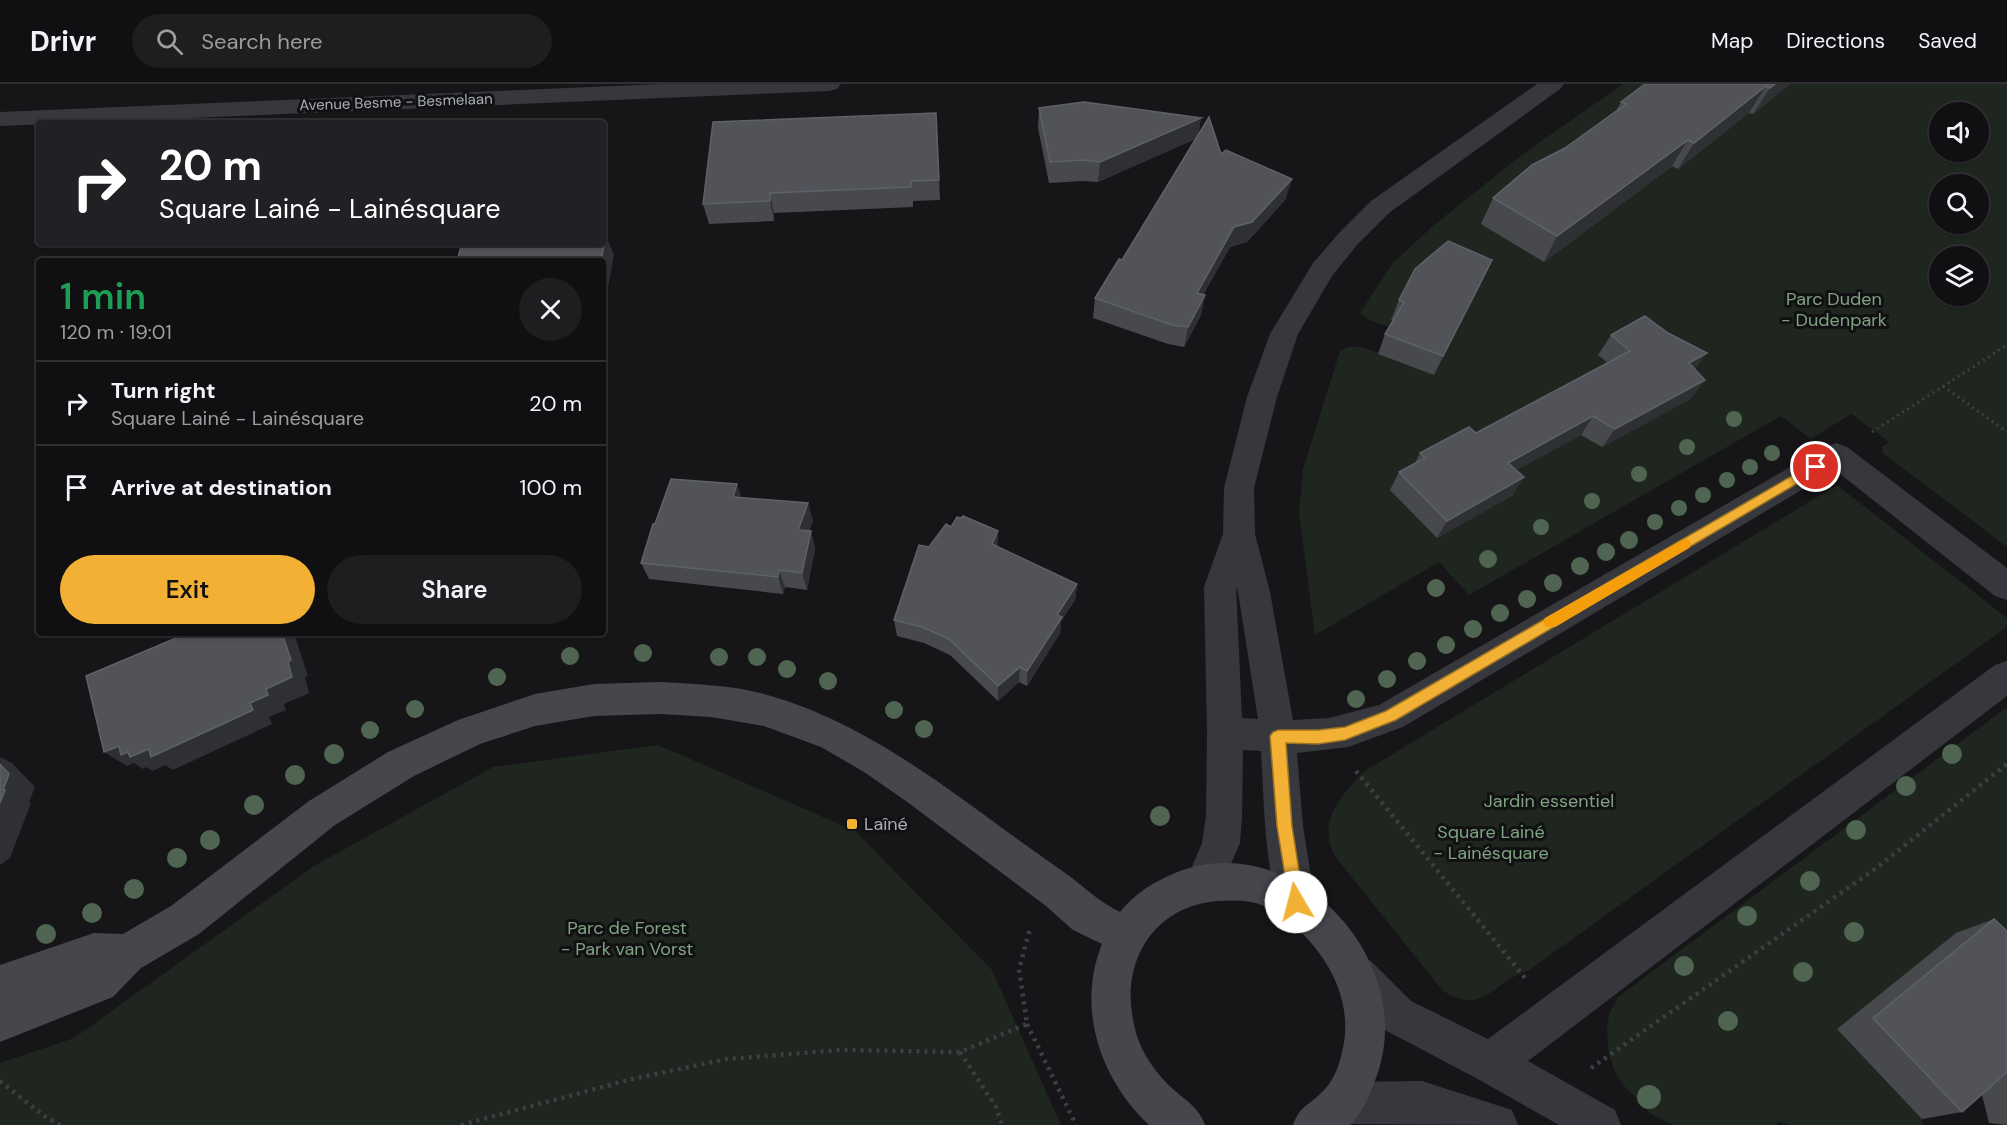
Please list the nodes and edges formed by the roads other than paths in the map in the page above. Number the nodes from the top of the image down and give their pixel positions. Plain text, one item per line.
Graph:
1 (829, 84) edge
2 (1552, 84) edge
3 (0, 119) edge
4 (1239, 534) junction
5 (2007, 586) edge
6 (2007, 676) edge
7 (1225, 733) junction
8 (1278, 736) junction
9 (1205, 881) junction
10 (1296, 902) junction
11 (1126, 935) junction
12 (127, 954) junction
13 (1357, 975) junction
14 (0, 985) edge
15 (0, 1022) edge
16 (1491, 1063) junction
17 (1328, 1114) edge
18 (1182, 1125) edge
19 (1497, 1125) edge
20 (1600, 1125) edge

1 - 3 street, Avenue Besme - Besmelaan
2 - 4 street
4 - 7 street
4 - 8 street
5 - 8 street
6 - 16 street
7 - 8 street
7 - 9 street
8 - 10 street
9 - 10 main road
9 - 11 main road
10 - 13 main road
11 - 12 main road
11 - 18 main road
12 - 14 main road
12 - 15 main road
13 - 16 street
13 - 17 main road
16 - 20 street
17 - 19 street

